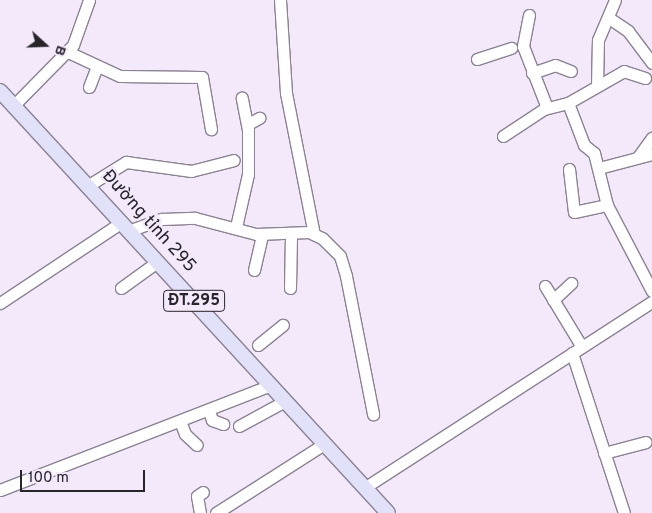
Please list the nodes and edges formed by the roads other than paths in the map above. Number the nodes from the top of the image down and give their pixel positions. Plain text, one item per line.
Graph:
1 (89, 0) edge
2 (280, 0) edge
3 (614, 0) edge
4 (529, 15) dead end
5 (609, 18) junction
6 (517, 48) junction
7 (68, 52) junction
8 (477, 59) dead end
9 (652, 63) edge
10 (97, 66) junction
11 (572, 71) dead end
12 (532, 73) junction
13 (646, 78) dead end
14 (597, 86) junction
15 (89, 88) dead end
16 (0, 91) edge
17 (242, 98) dead end
18 (568, 102) junction
19 (15, 104) junction
20 (546, 108) junction
21 (259, 118) dead end
22 (248, 124) junction
23 (211, 129) dead end
24 (503, 136) dead end
25 (652, 138) edge
26 (652, 154) edge
27 (638, 157) junction
28 (234, 160) dead end
29 (598, 168) junction
30 (569, 169) dead end
31 (89, 185) junction
32 (607, 205) junction
33 (126, 226) junction
34 (236, 227) junction
35 (262, 234) junction
36 (291, 234) junction
37 (314, 234) junction
38 (157, 262) junction
39 (254, 270) dead end
40 (571, 283) dead end
41 (545, 286) dead end
42 (121, 288) dead end
43 (290, 288) dead end
44 (652, 291) edge
45 (553, 300) junction
46 (652, 302) edge
47 (0, 303) edge
48 (283, 325) dead end
49 (251, 350) junction
50 (577, 350) junction
51 (271, 385) junction
52 (285, 401) junction
53 (209, 412) junction
54 (373, 414) dead end
55 (180, 421) junction
56 (223, 424) dead end
57 (239, 426) dead end
58 (646, 442) dead end
59 (197, 444) dead end
60 (324, 444) junction
61 (604, 453) junction
62 (1, 486) edge
63 (364, 488) junction
64 (203, 492) dead end
65 (200, 513) edge
66 (216, 513) edge
67 (388, 513) edge
68 (624, 513) edge

1 - 7 street
2 - 37 street
3 - 5 street
4 - 6 street
5 - 9 street
5 - 14 street
6 - 8 street
6 - 12 street
7 - 10 street
7 - 19 street
10 - 15 street
10 - 23 street
11 - 12 street
12 - 20 street
13 - 14 street
14 - 18 street
16 - 19 main road, Đường tỉnh 295 / ĐT.295
17 - 22 street
18 - 20 street
18 - 29 street
19 - 31 main road, Đường tỉnh 295 / ĐT.295
20 - 24 street
21 - 22 street
22 - 34 street
25 - 27 street
26 - 27 street
27 - 29 street
28 - 31 street
29 - 32 street
30 - 32 street
31 - 33 main road, Đường tỉnh 295 / ĐT.295
32 - 44 street
33 - 34 street
33 - 38 main road, Đường tỉnh 295 / ĐT.295
33 - 47 street
34 - 35 street
35 - 36 street
35 - 39 street
36 - 37 street
36 - 43 street
37 - 54 street
38 - 42 street
38 - 49 main road, Đường tỉnh 295 / ĐT.295
40 - 45 street
41 - 45 street
45 - 50 street
46 - 50 street
48 - 49 street
49 - 51 main road, Đường tỉnh 295 / ĐT.295
50 - 61 street
50 - 63 street
51 - 52 main road, Đường tỉnh 295 / ĐT.295
51 - 53 street
52 - 57 street
52 - 60 main road, Đường tỉnh 295 / ĐT.295
53 - 55 street
53 - 56 street
55 - 59 street
55 - 62 street
58 - 61 street
60 - 63 main road, Đường tỉnh 295 / ĐT.295
60 - 66 street
61 - 68 street
63 - 67 main road, Đường tỉnh 295 / ĐT.295
64 - 65 street

